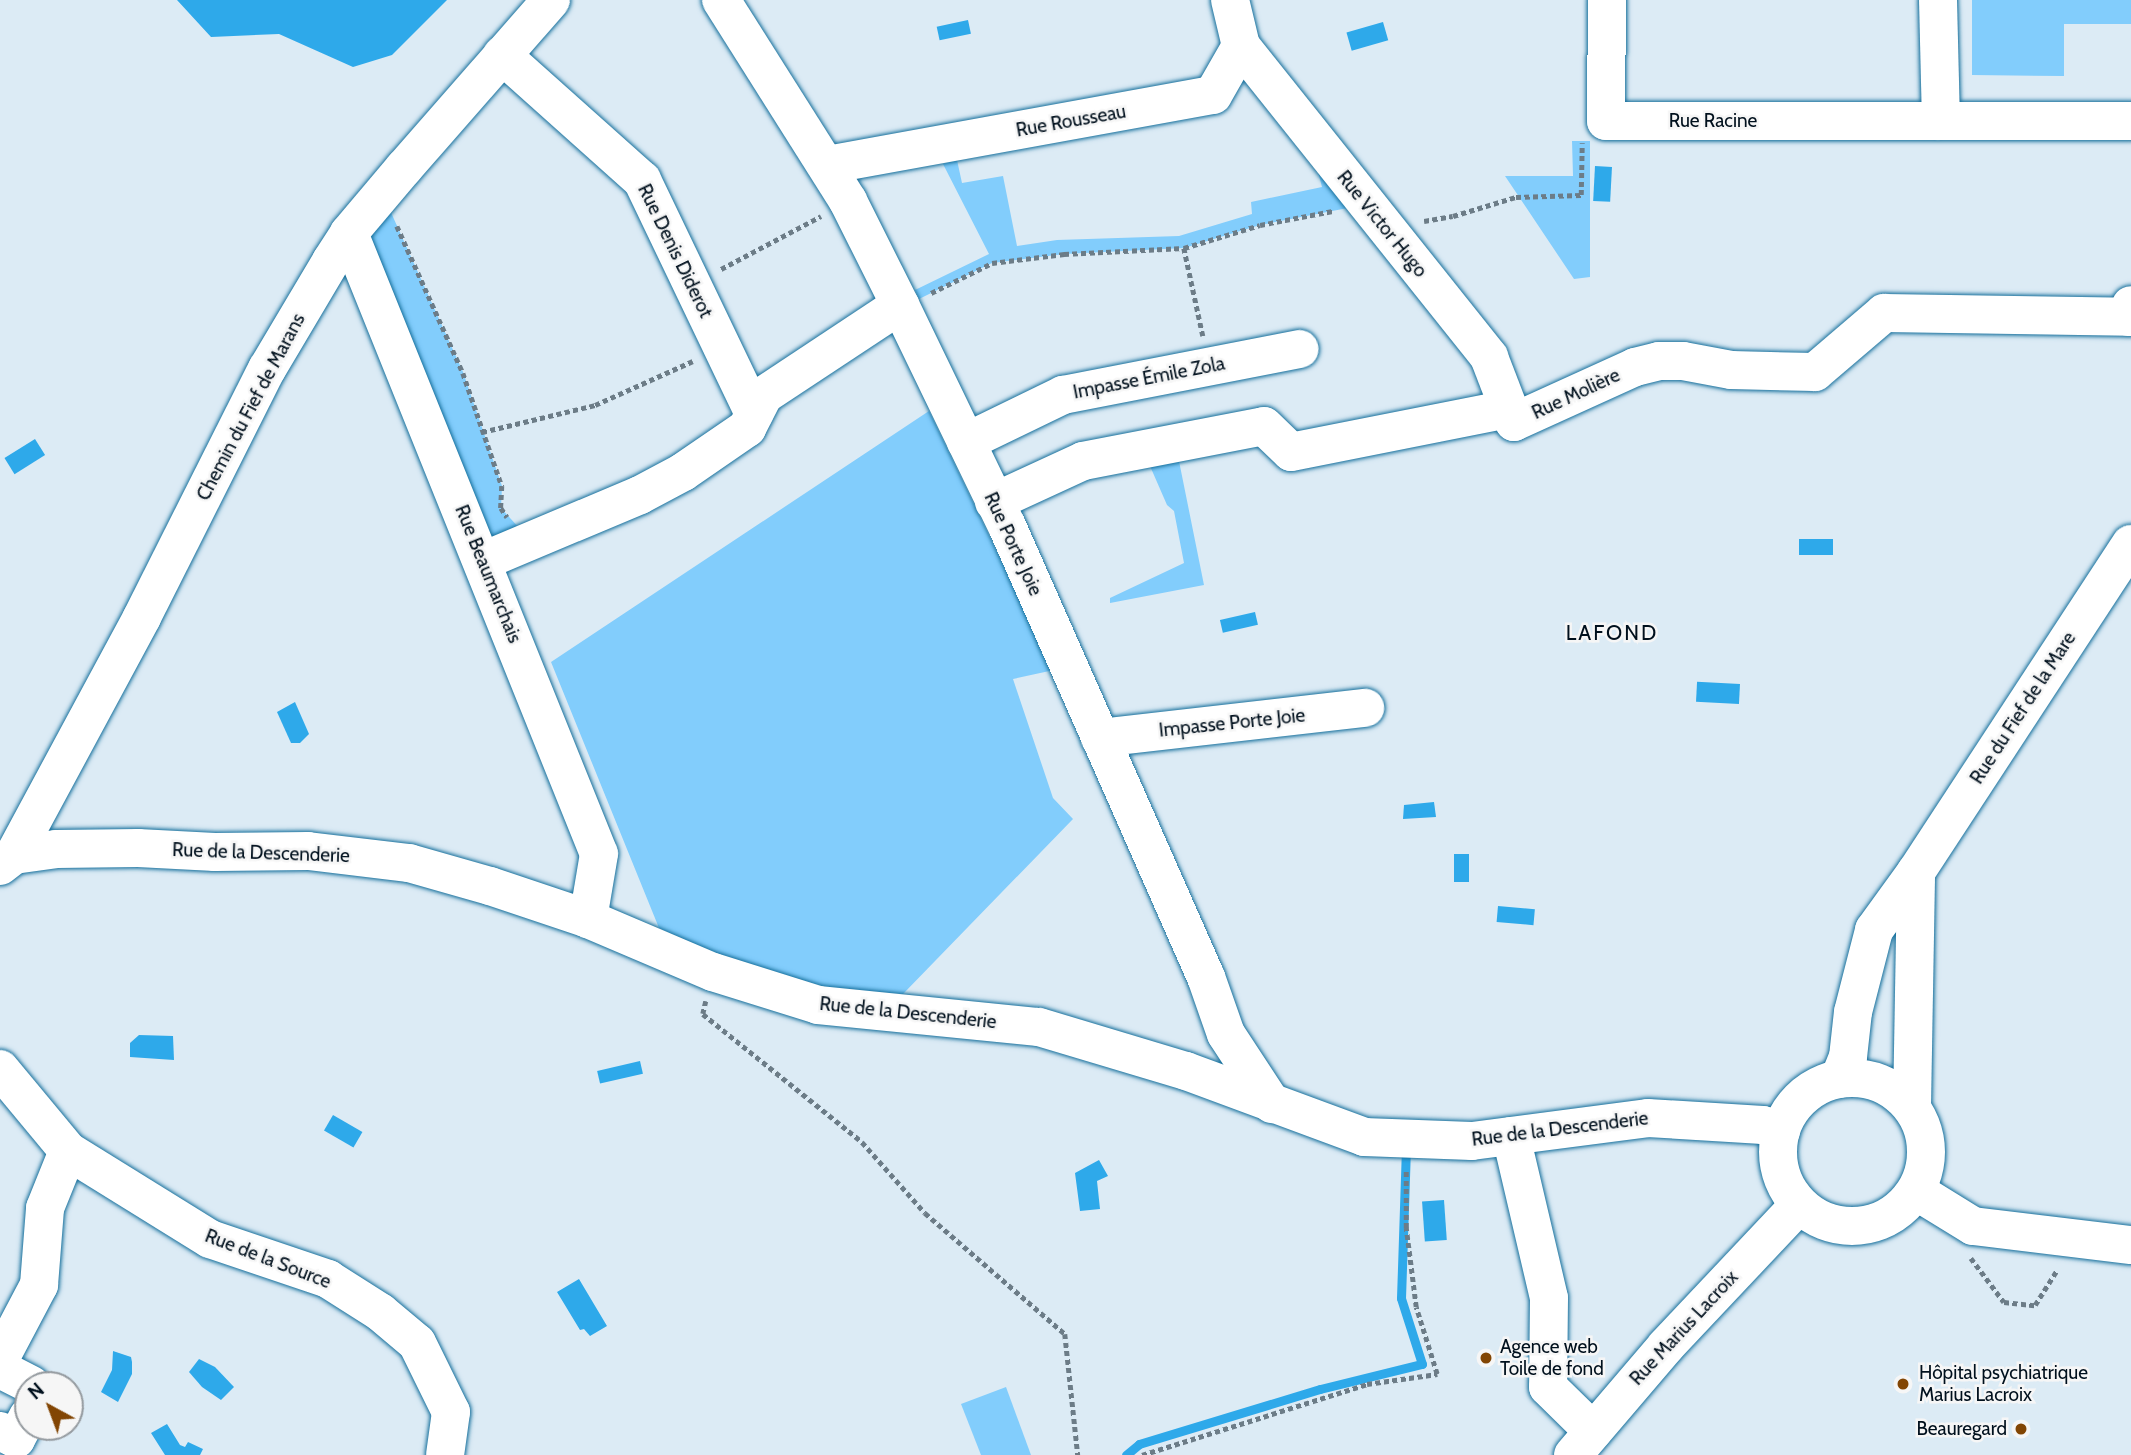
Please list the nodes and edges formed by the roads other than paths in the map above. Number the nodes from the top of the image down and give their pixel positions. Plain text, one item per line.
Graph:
1 (551, 0) edge
2 (721, 0) edge
3 (1230, 0) edge
4 (1607, 0) edge
5 (1938, 0) edge
6 (1241, 46) junction
7 (502, 55) junction
8 (1271, 84) junction
9 (1213, 95) junction
10 (1941, 121) junction
11 (2131, 121) edge
12 (827, 165) junction
13 (349, 233) junction
14 (900, 305) junction
15 (2130, 311) edge
16 (1300, 349) dead end
17 (1510, 409) junction
18 (754, 414) junction
19 (966, 442) junction
20 (994, 502) junction
21 (2131, 544) edge
22 (483, 561) junction
23 (1364, 708) dead end
24 (1100, 738) junction
25 (7, 861) edge
26 (1916, 872) junction
27 (588, 919) junction
28 (0, 1069) edge
29 (1839, 1079) junction
30 (1272, 1104) junction
31 (1912, 1107) junction
32 (1781, 1131) junction
33 (1511, 1136) junction
34 (68, 1151) junction
35 (1916, 1191) junction
36 (1800, 1205) junction
37 (2131, 1245) edge
38 (0, 1359) edge
39 (1583, 1443) edge
40 (445, 1455) edge

1 - 7 street, Chemin du Fief de Marans
2 - 12 street, Rue Porte Joie
3 - 6 street
4 - 10 street, Rue Racine
5 - 10 street
6 - 8 street, Rue Victor Hugo
6 - 9 street
7 - 13 street, Chemin du Fief de Marans
7 - 18 street, Rue Denis Diderot
8 - 9 street, Rue Rousseau
8 - 17 street, Rue Victor Hugo
9 - 12 street, Rue Rousseau
10 - 11 street, Rue Racine
12 - 14 street, Rue Porte Joie
13 - 22 street, Rue Beaumarchais
13 - 25 street, Chemin du Fief de Marans
14 - 18 street
14 - 19 street, Rue Porte Joie
15 - 17 street, Rue Molière
16 - 19 street, Impasse Émile Zola
17 - 20 street, Rue Molière
18 - 22 street
19 - 20 street, Rue Porte Joie
20 - 24 street, Rue Porte Joie
21 - 26 street, Rue du Fief de la Mare
22 - 27 street, Rue Beaumarchais
23 - 24 street, Impasse Porte Joie
24 - 30 street, Rue Porte Joie
25 - 27 street, Rue de la Descenderie
26 - 29 street, Rue du Fief de la Mare
26 - 31 street
27 - 30 street, Rue de la Descenderie
28 - 34 street, Rue de la Source
29 - 31 street
29 - 32 street
30 - 33 street, Rue de la Descenderie
31 - 35 street
32 - 33 street, Rue de la Descenderie
32 - 36 street
33 - 39 street
34 - 38 street
34 - 40 street, Rue de la Source
35 - 36 street
35 - 37 street
36 - 39 street, Rue Marius Lacroix

